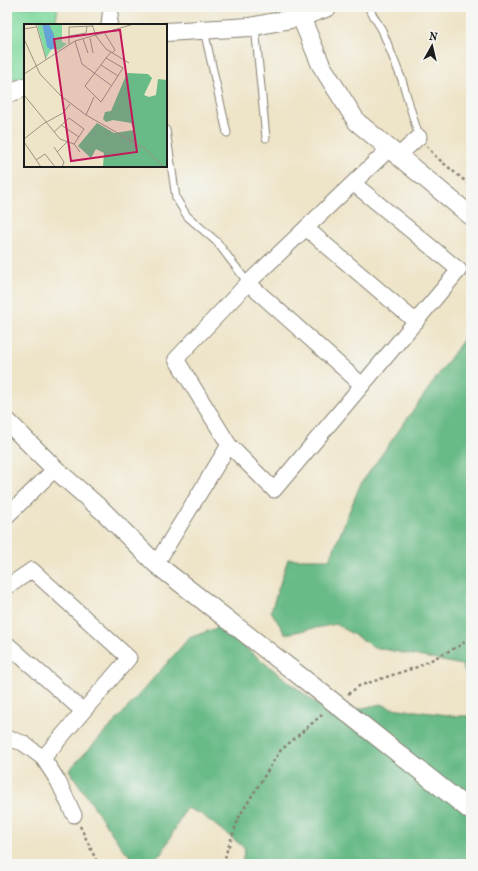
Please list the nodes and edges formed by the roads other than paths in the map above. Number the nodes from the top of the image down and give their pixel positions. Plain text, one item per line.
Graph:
1 (111, 7) edge
2 (328, 7) edge
3 (368, 7) edge
4 (300, 12) edge
5 (109, 24) edge
6 (255, 26) junction
7 (204, 29) junction
8 (167, 32) edge
9 (24, 87) edge
10 (7, 94) edge
11 (227, 133) dead end
12 (420, 136) joint
13 (167, 137) edge
14 (266, 138) dead end
15 (394, 152) junction
16 (352, 183) junction
17 (471, 216) edge
18 (306, 228) junction
19 (248, 283) junction
20 (416, 322) junction
21 (362, 385) junction
22 (7, 421) edge
23 (229, 445) junction
24 (55, 469) junction
25 (7, 516) edge
26 (156, 564) junction
27 (7, 586) edge
28 (7, 644) edge
29 (83, 711) junction
30 (7, 738) edge
31 (43, 758) junction
32 (471, 811) edge
33 (74, 815) road end

1 - 5 street
2 - 4 street
3 - 12 lane
4 - 6 street
4 - 15 street
6 - 7 street
6 - 14 lane
7 - 8 street
7 - 11 lane
9 - 10 street
12 - 15 street
13 - 19 lane
15 - 16 street
15 - 17 street
16 - 18 street
16 - 20 street
18 - 19 street
18 - 20 street
19 - 21 street
19 - 23 street
20 - 21 street
21 - 23 street
22 - 24 street
23 - 26 street
24 - 25 street
24 - 26 street
26 - 32 street
27 - 29 street
28 - 29 street
29 - 31 street
30 - 31 street
31 - 33 street

